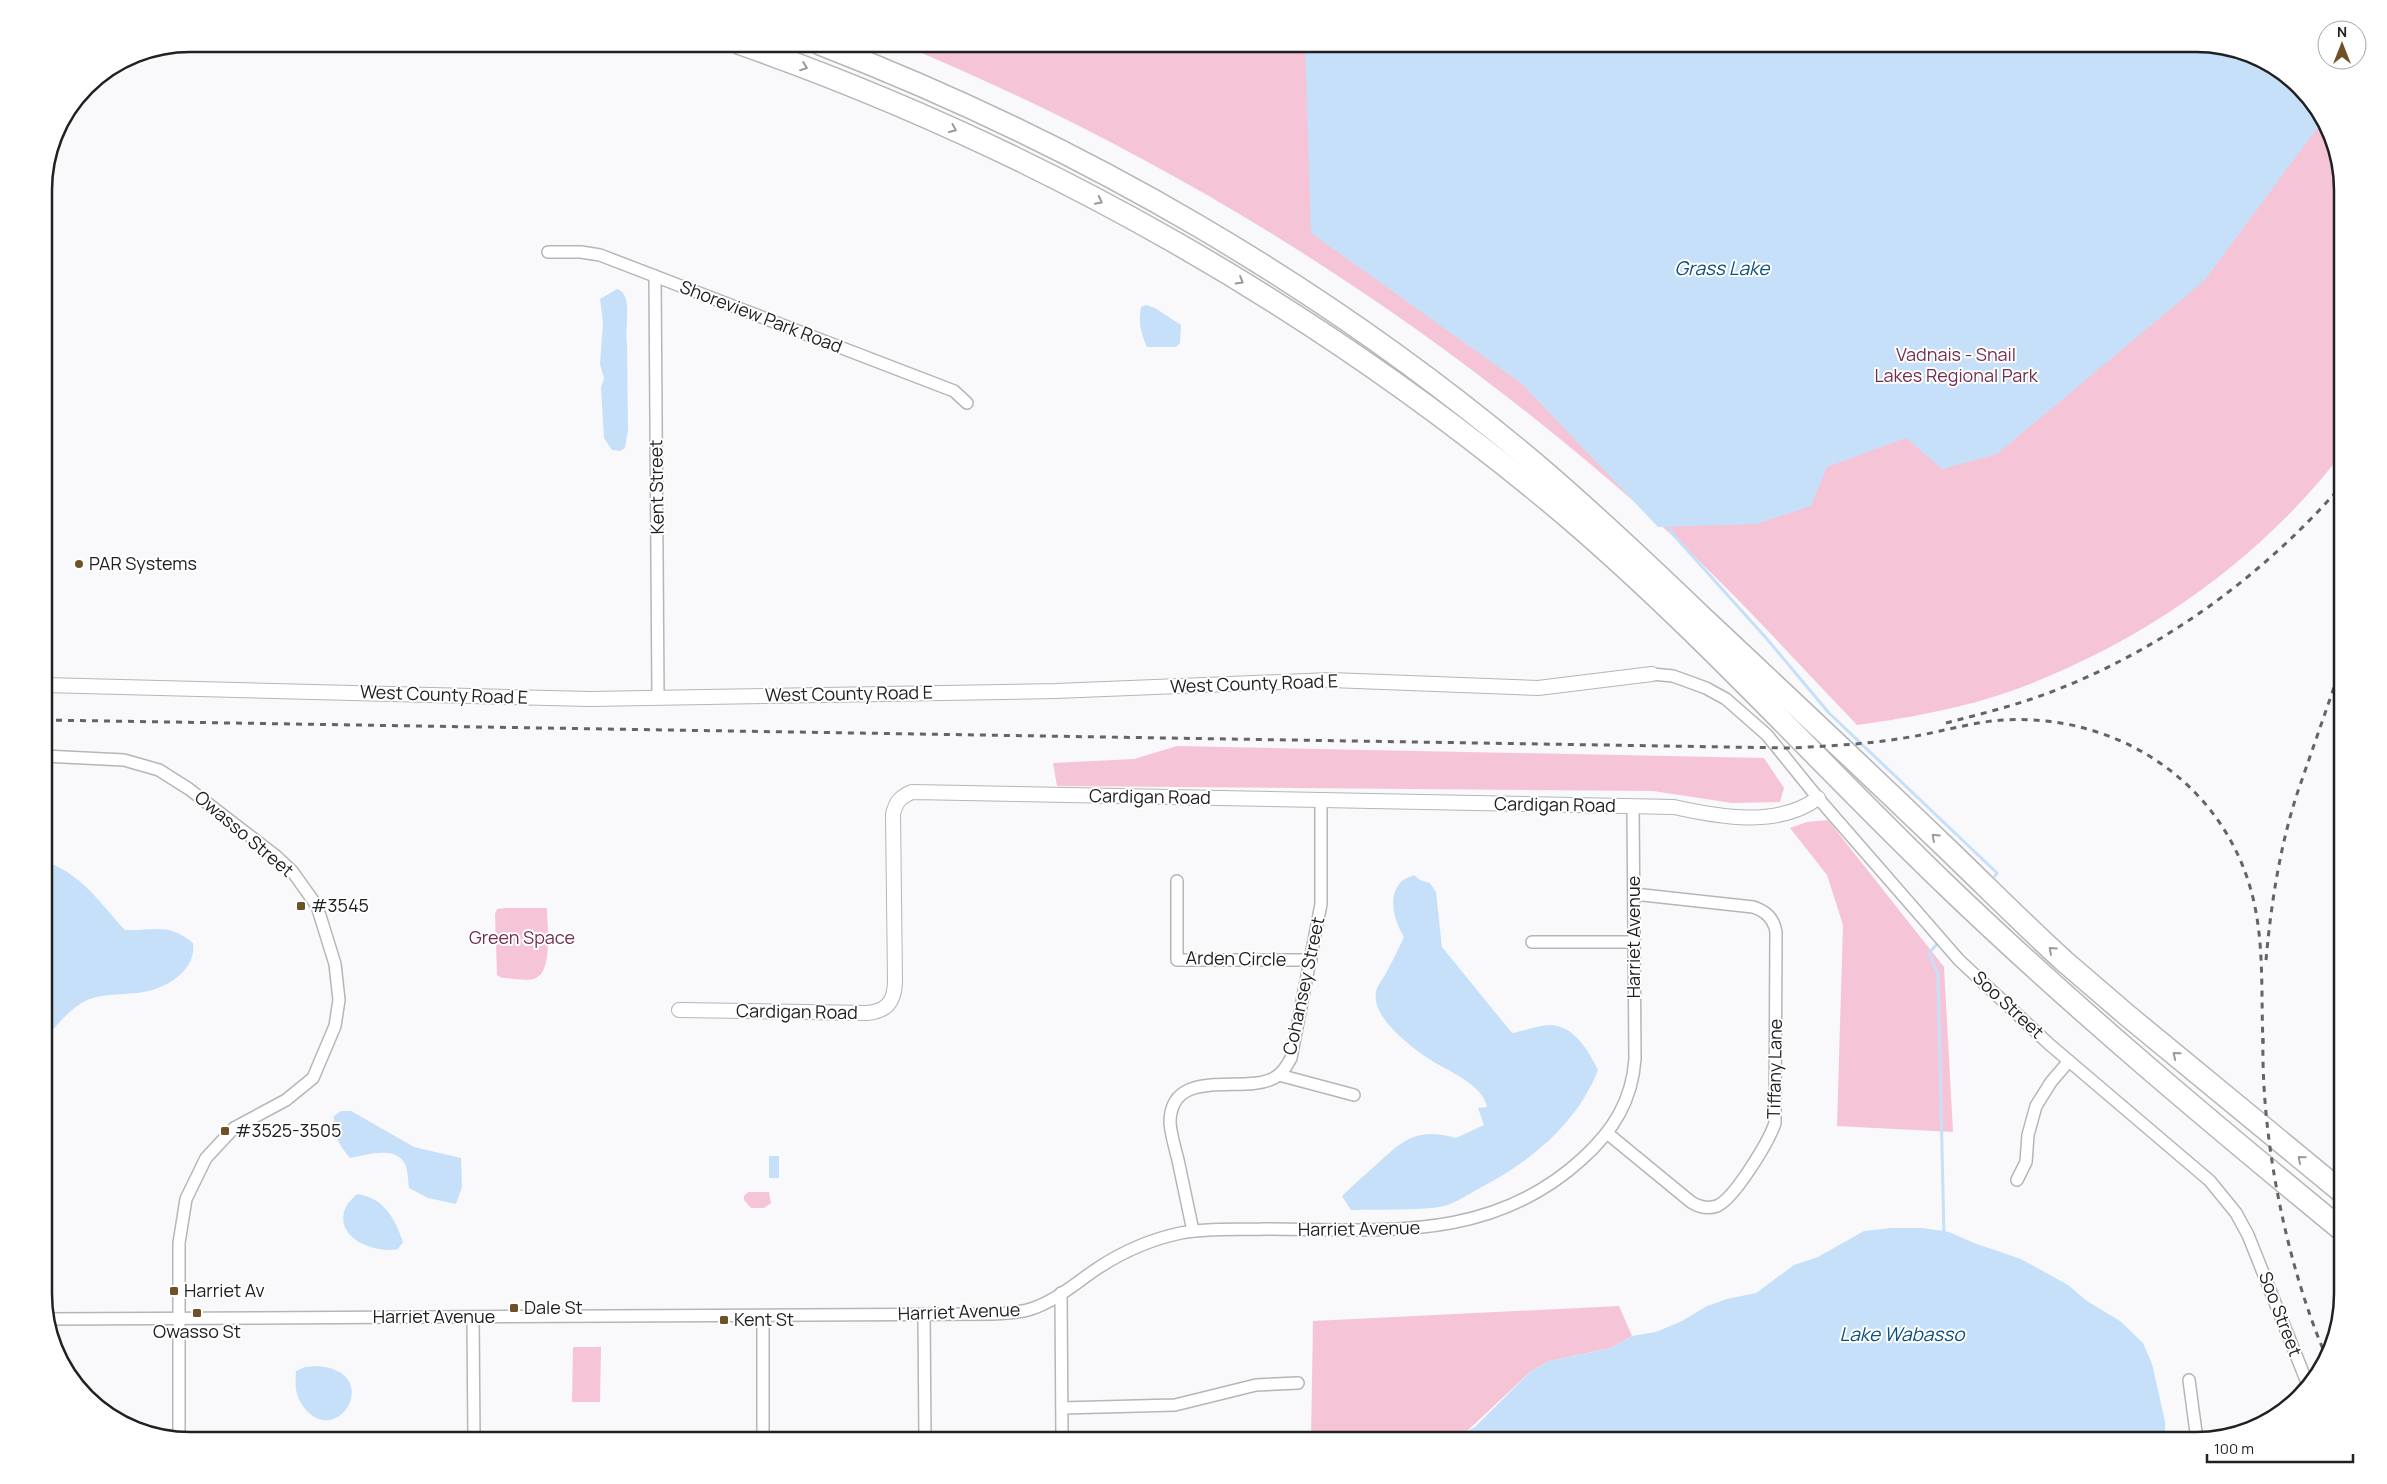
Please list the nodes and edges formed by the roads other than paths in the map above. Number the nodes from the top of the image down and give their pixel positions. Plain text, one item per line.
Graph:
1 (762, 52) edge
2 (840, 52) edge
3 (548, 252) dead end
4 (655, 276) junction
5 (966, 403) dead end
6 (1652, 674) joint
7 (53, 685) edge
8 (658, 698) junction
9 (53, 756) edge
10 (1818, 798) junction
11 (1321, 800) junction
12 (1633, 807) junction
13 (1177, 881) dead end
14 (1634, 894) junction
15 (1532, 942) dead end
16 (1635, 942) junction
17 (1311, 960) junction
18 (679, 1010) dead end
19 (2069, 1061) junction
20 (1279, 1075) junction
21 (1354, 1095) dead end
22 (1607, 1133) junction
23 (2017, 1180) dead end
24 (2334, 1186) edge
25 (2301, 1196) junction
26 (2334, 1224) edge
27 (1193, 1231) junction
28 (2334, 1236) edge
29 (1061, 1293) junction
30 (924, 1314) junction
31 (763, 1316) junction
32 (473, 1317) junction
33 (179, 1319) junction
34 (55, 1320) edge
35 (2305, 1379) edge
36 (2189, 1380) dead end
37 (1298, 1383) dead end
38 (1062, 1408) junction
39 (180, 1431) edge
40 (474, 1432) edge
41 (763, 1432) edge
42 (925, 1432) edge
43 (1062, 1432) edge
44 (2196, 1432) edge

1 -> 25 highway
24 -> 2 highway
3 - 4 street, Shoreview Park Road
4 - 5 street, Shoreview Park Road
4 - 8 street, Kent Street
6 - 8 street, West County Road E
6 - 10 street, Soo Street
7 - 8 street, West County Road E
9 - 33 street, Owasso Street
10 - 12 street, Cardigan Road
10 - 19 street, Soo Street
11 - 12 street, Cardigan Road
11 - 17 street, Cohansey Street
11 - 18 street, Cardigan Road
12 - 14 street, Harriet Avenue
13 - 17 street, Arden Circle
14 - 16 street, Harriet Avenue
14 - 22 street, Tiffany Lane
15 - 16 street
16 - 22 street, Harriet Avenue
17 - 20 street, Cohansey Street
19 - 23 street
19 - 35 street, Soo Street
20 - 21 street
20 - 27 street, Cohansey Street
22 - 27 street, Harriet Avenue
25 - 26 highway
25 - 28 highway
27 - 29 street, Harriet Avenue
29 - 30 street, Harriet Avenue
29 - 38 street
30 - 31 street, Harriet Avenue
30 - 42 street
31 - 32 street, Harriet Avenue
31 - 41 street
32 - 33 street, Harriet Avenue
32 - 40 street
33 - 34 street, Harriet Avenue
33 - 39 street, Owasso Street
36 - 44 street
37 - 38 street
38 - 43 street

